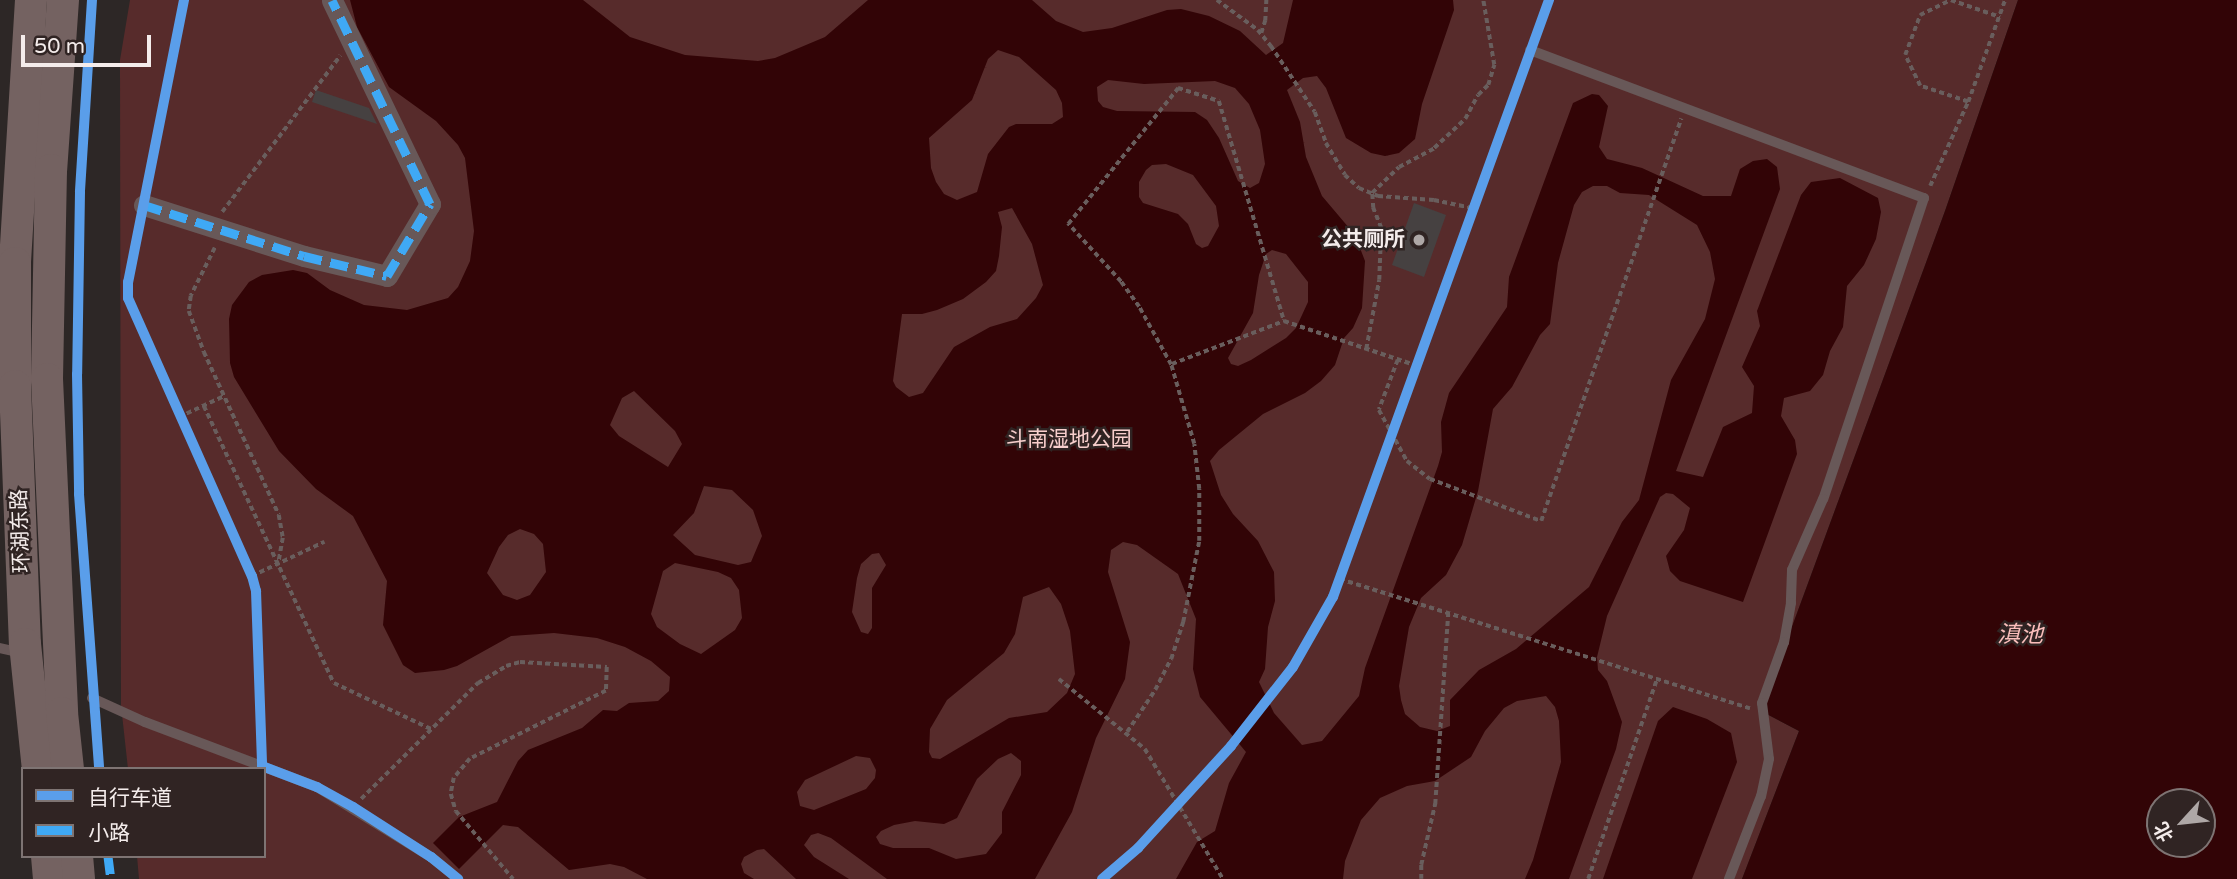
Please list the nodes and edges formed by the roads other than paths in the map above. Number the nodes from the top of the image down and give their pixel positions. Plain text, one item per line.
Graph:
1 (31, 0) edge
2 (62, 0) edge
3 (332, 0) edge
4 (1530, 50) dead end
5 (144, 205) dead end
6 (15, 263) junction
7 (50, 268) junction
8 (13, 651) edge
9 (92, 698) dead end
10 (38, 767) edge
11 (68, 767) edge
12 (264, 767) edge
13 (266, 768) edge
14 (47, 858) edge
15 (77, 858) edge
16 (50, 879) edge
17 (79, 879) edge
18 (458, 879) edge
19 (1729, 879) edge

1 - 6 main road, 环湖东路
2 - 7 main road, 环湖东路
3 - 5 street
4 - 19 lane
6 - 7 main road
6 - 8 main road, 环湖东路
7 - 11 main road, 环湖东路
8 - 10 main road, 环湖东路
9 - 12 lane
13 - 18 lane
14 - 16 main road
15 - 17 main road

